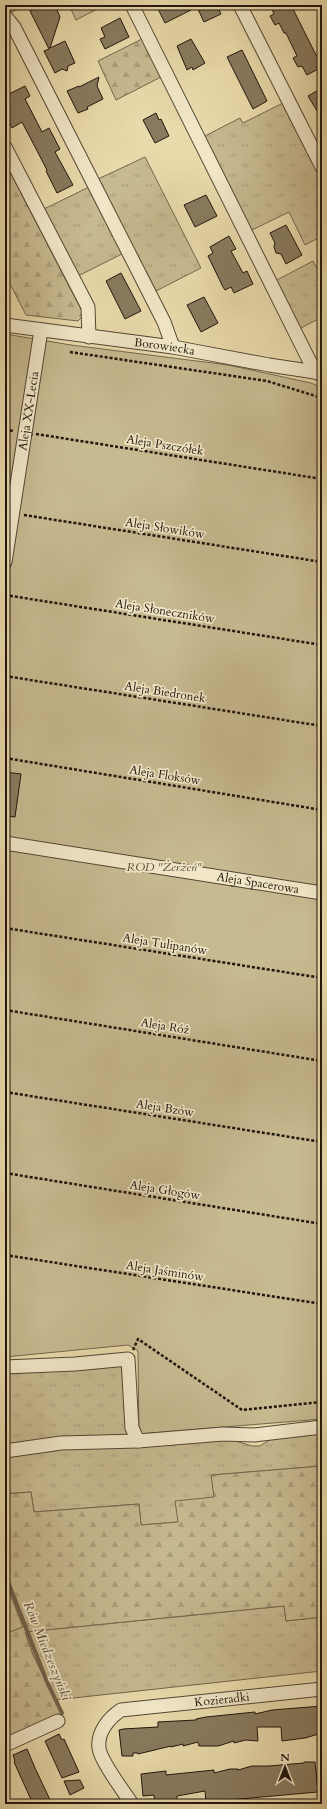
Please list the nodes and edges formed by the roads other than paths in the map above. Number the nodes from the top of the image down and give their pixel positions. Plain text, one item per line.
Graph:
1 (132, 5) edge
2 (240, 5) edge
3 (5, 16) edge
4 (5, 146) edge
5 (322, 166) edge
6 (5, 324) edge
7 (41, 330) junction
8 (89, 337) junction
9 (173, 347) junction
10 (318, 373) edge
11 (5, 562) edge
12 (5, 843) edge
13 (322, 893) edge
14 (5, 1367) edge
15 (322, 1427) edge
16 (138, 1441) junction
17 (5, 1451) edge
18 (322, 1689) edge
19 (58, 1720) dead end
20 (5, 1745) edge
21 (132, 1804) edge

1 - 10 street
2 - 5 street
3 - 9 street
4 - 8 street
6 - 7 street, Borowiecka
7 - 8 street, Borowiecka
7 - 11 street, Aleja XX-Lecia
8 - 9 street, Borowiecka
9 - 10 street, Borowiecka
12 - 13 street, Aleja Spacerowa
14 - 16 street
15 - 16 street
16 - 17 street
18 - 21 street, Kozieradki
19 - 20 street

